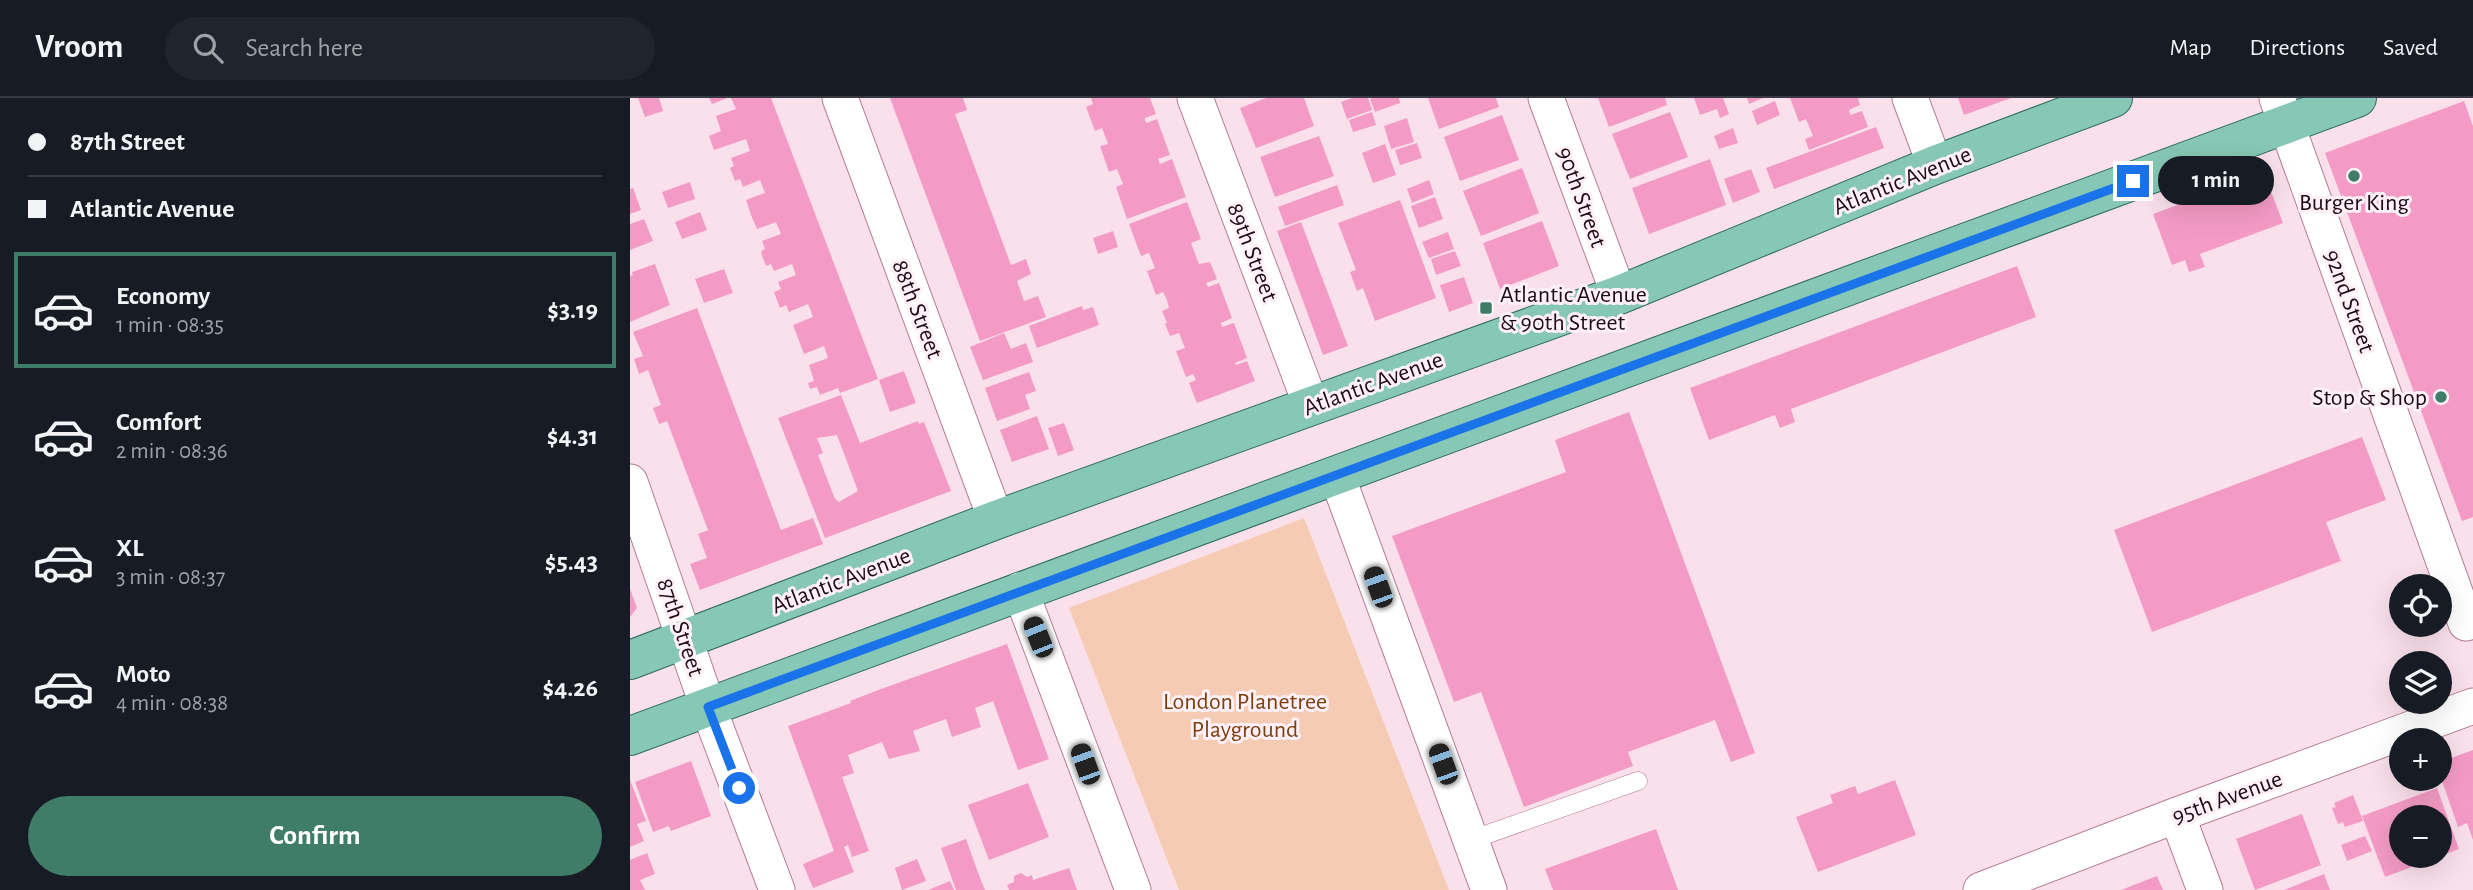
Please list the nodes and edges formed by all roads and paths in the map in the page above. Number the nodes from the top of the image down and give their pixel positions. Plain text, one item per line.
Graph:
1 (839, 98) edge
2 (1195, 98) edge
3 (1546, 98) edge
4 (1910, 98) edge
5 (2357, 98) edge
6 (2103, 100) edge
7 (2281, 111) edge
8 (1935, 165) junction
9 (1619, 295) junction
10 (1311, 405) junction
11 (1337, 476) junction
12 (630, 482) edge
13 (996, 520) junction
14 (1020, 590) junction
15 (2466, 623) dead end
16 (687, 640) junction
17 (630, 660) edge
18 (2473, 706) edge
19 (708, 707) junction
20 (630, 736) edge
21 (1638, 781) dead end
22 (2177, 815) junction
23 (1471, 840) junction
24 (777, 890) edge
25 (1133, 890) edge
26 (1489, 890) edge
27 (1982, 890) edge
28 (2205, 890) edge

1 - 13 street, 88th Street
2 - 10 street, 89th Street
3 - 9 street, 90th Street
4 - 8 street
5 - 7 main road
6 - 8 main road, Atlantic Avenue
7 - 11 main road
7 - 15 street, 92nd Street
8 - 9 main road, Atlantic Avenue
9 - 10 main road, Atlantic Avenue
10 - 13 main road, Atlantic Avenue
11 - 14 main road
11 - 23 street
12 - 16 street, 87th Street
13 - 16 main road, Atlantic Avenue
14 - 19 main road
14 - 25 street
16 - 17 main road, Atlantic Avenue
16 - 19 street, 87th Street
18 - 22 street, 95th Avenue
19 - 20 main road
19 - 24 street, 87th Street
21 - 23 lane
22 - 27 street, 95th Avenue
22 - 28 street
23 - 26 street

